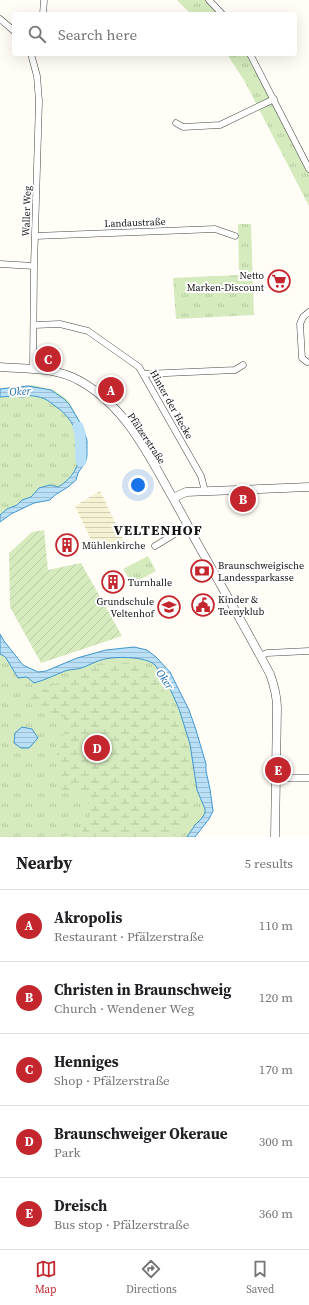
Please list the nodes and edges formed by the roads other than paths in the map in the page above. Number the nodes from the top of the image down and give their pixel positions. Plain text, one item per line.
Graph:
1 (44, 0) edge
2 (209, 0) edge
3 (43, 12) edge
4 (220, 12) edge
5 (0, 19) edge
6 (12, 29) edge
7 (32, 56) edge
8 (251, 56) edge
9 (274, 99) junction
10 (176, 123) dead end
11 (309, 168) edge
12 (35, 236) junction
13 (235, 236) dead end
14 (0, 264) edge
15 (34, 266) junction
16 (309, 312) edge
17 (34, 325) junction
18 (307, 362) dead end
19 (243, 365) dead end
20 (0, 367) edge
21 (33, 369) junction
22 (144, 374) junction
23 (309, 486) edge
24 (205, 491) junction
25 (172, 498) junction
26 (188, 526) junction
27 (155, 546) dead end
28 (309, 651) edge
29 (260, 656) junction
30 (276, 778) junction
31 (309, 778) edge
32 (275, 837) edge

1 - 3 street
2 - 4 street
5 - 6 street
7 - 12 street, Waller Weg
8 - 9 street
9 - 10 street
9 - 11 street
12 - 13 street, Landaustraße
12 - 15 street, Waller Weg
14 - 15 street
15 - 17 street, Waller Weg
16 - 18 street
17 - 21 street, Waller Weg
17 - 22 street, Hinter der Hecke
19 - 22 street
20 - 21 street, Pfälzerstraße
21 - 25 street, Pfälzerstraße
22 - 24 street, Hinter der Hecke
23 - 24 street
24 - 25 street
25 - 26 street, Pfälzerstraße
26 - 27 street
26 - 29 street, Pfälzerstraße
28 - 29 street
29 - 30 street, Pfälzerstraße
30 - 31 street
30 - 32 street, Pfälzerstraße

